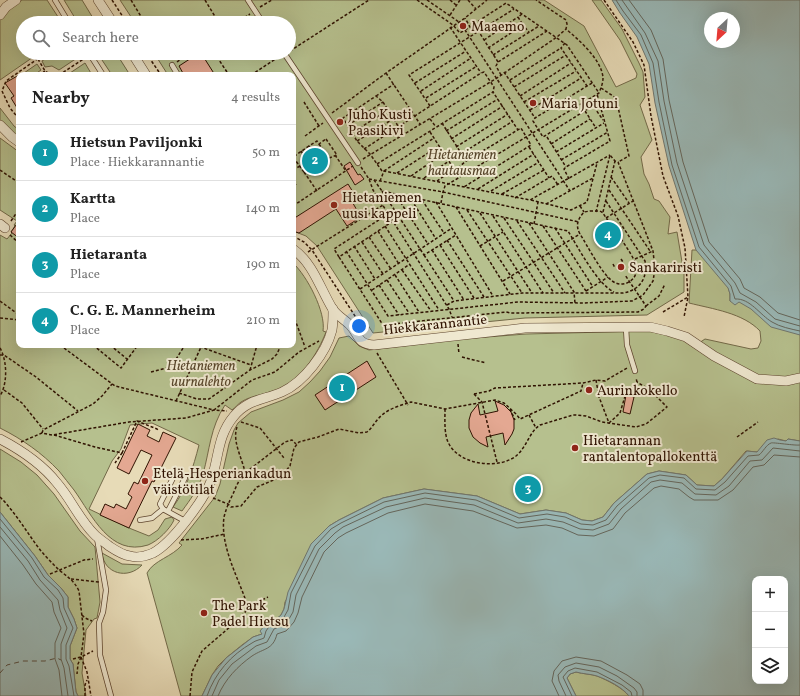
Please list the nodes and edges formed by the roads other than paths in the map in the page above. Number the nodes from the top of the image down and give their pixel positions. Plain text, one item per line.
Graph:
1 (16, 0) edge
2 (55, 0) edge
3 (98, 0) edge
4 (248, 0) edge
5 (0, 15) edge
6 (65, 16) edge
7 (108, 16) edge
8 (258, 16) edge
9 (93, 60) edge
10 (136, 60) edge
11 (289, 60) edge
12 (172, 65) road end
13 (101, 72) edge
14 (144, 72) edge
15 (176, 72) edge
16 (0, 125) edge
17 (16, 140) edge
18 (358, 163) road end
19 (296, 251) edge
20 (333, 309) junction
21 (626, 328) junction
22 (635, 371) road end
23 (800, 378) edge
24 (0, 439) edge
25 (166, 510) junction
26 (140, 520) dead end
27 (185, 521) junction
28 (97, 536) junction
29 (111, 696) edge

1 - 5 street
2 - 6 lane
3 - 7 street
4 - 8 lane
9 - 13 lane
10 - 14 street
11 - 18 lane
12 - 15 lane
16 - 17 street
19 - 20 street
20 - 21 street, Hiekkarannantie
20 - 27 street
21 - 22 lane
21 - 23 street, Hiekkarannantie
24 - 28 street
25 - 25 lane
25 - 26 lane
25 - 27 lane
27 - 28 street
28 - 29 lane

